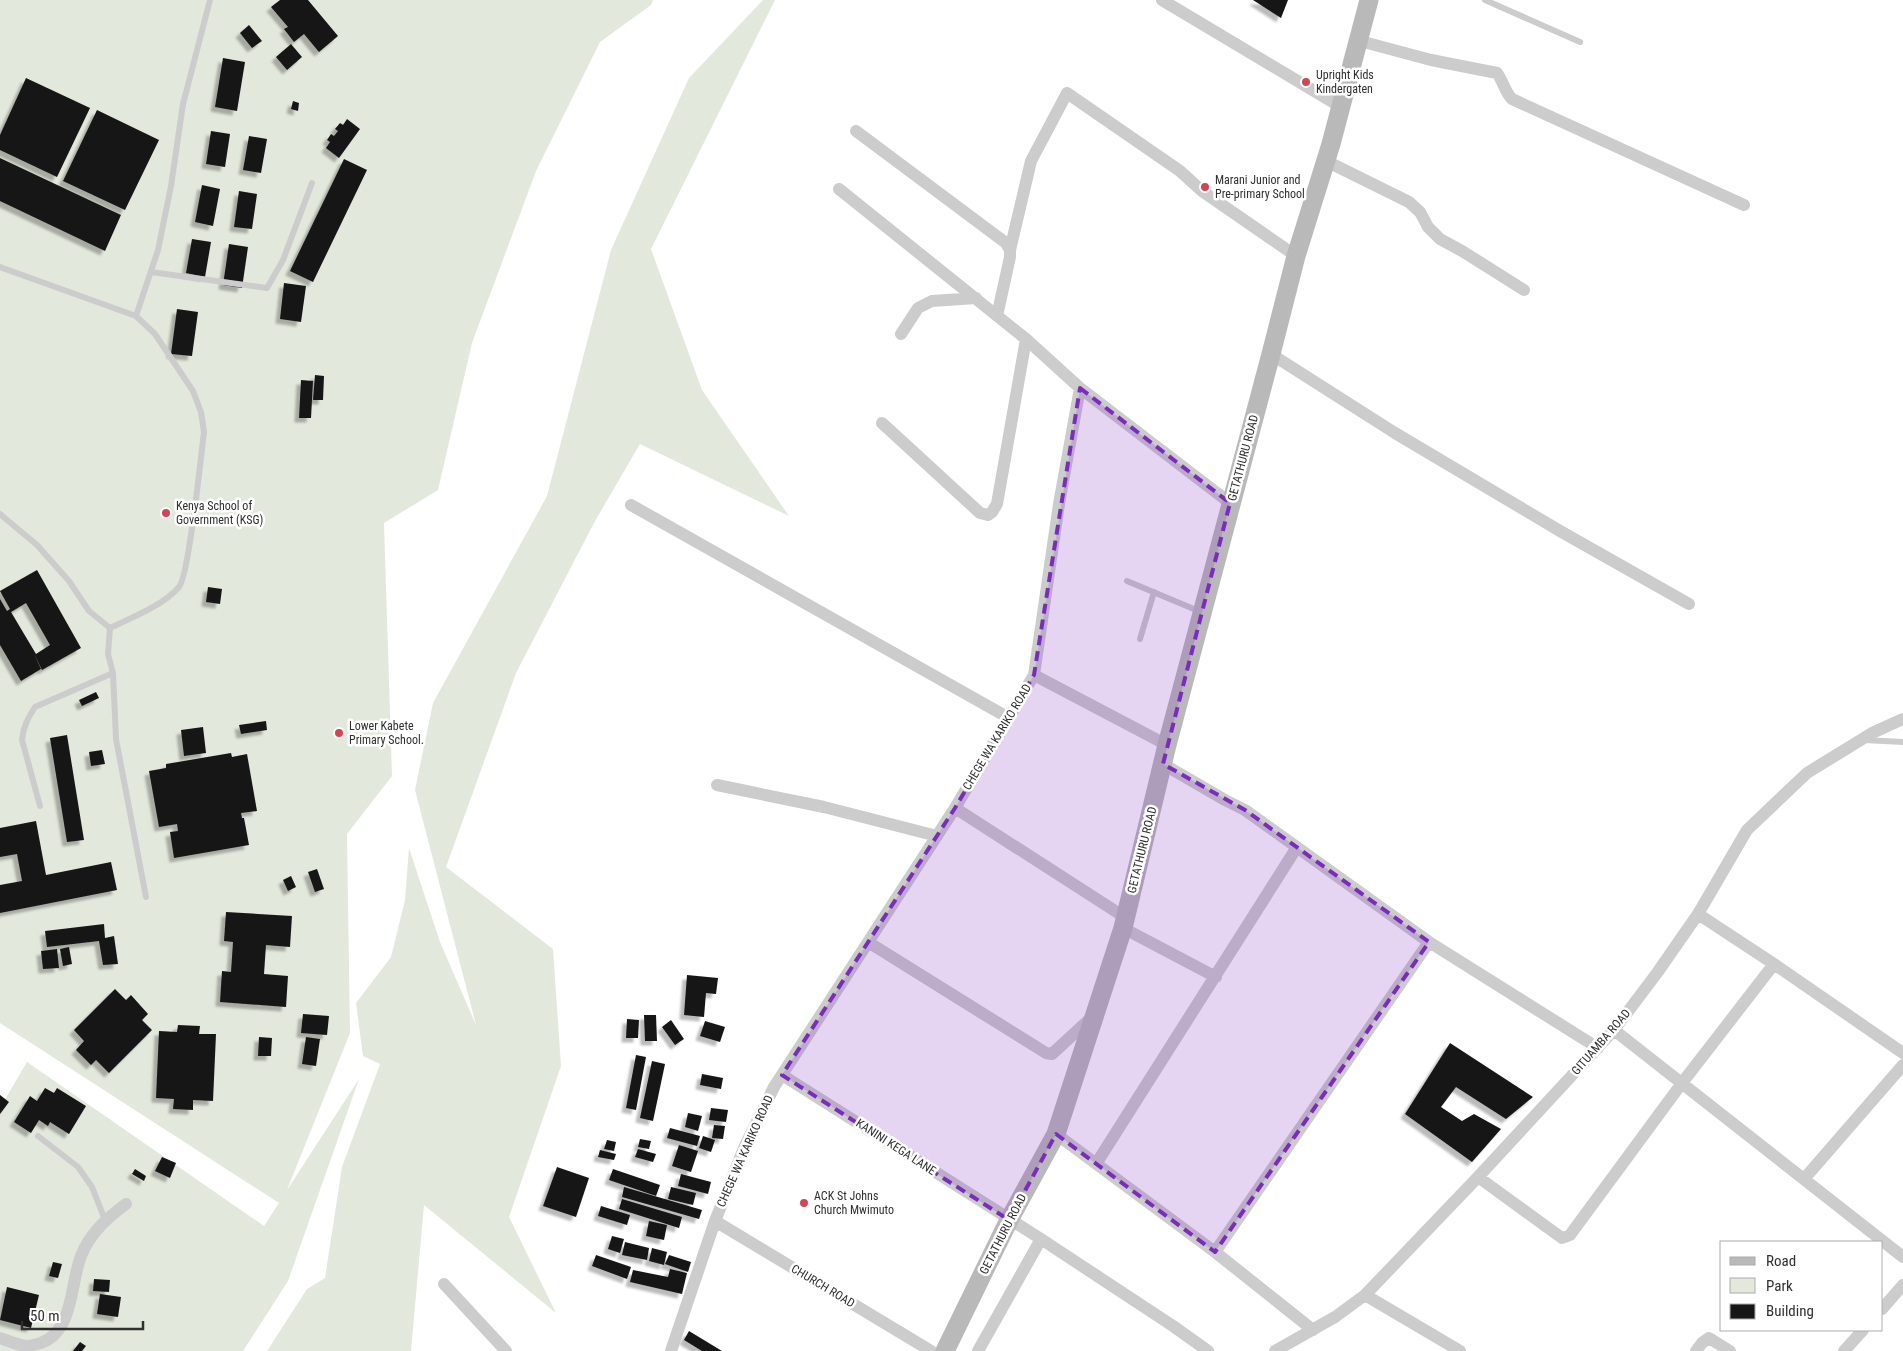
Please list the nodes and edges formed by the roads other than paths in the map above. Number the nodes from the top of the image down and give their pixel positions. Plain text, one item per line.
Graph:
1 (210, 0) edge
2 (1162, 0) edge
3 (1370, 0) edge
4 (1485, 0) edge
5 (1360, 41) junction
6 (1580, 42) dead end
7 (1341, 107) junction
8 (856, 132) dead end
9 (1326, 161) junction
10 (312, 182) dead end
11 (839, 189) dead end
12 (1744, 205) dead end
13 (1010, 250) junction
14 (1296, 256) junction
15 (0, 267) edge
16 (151, 272) junction
17 (1524, 290) dead end
18 (976, 298) junction
19 (136, 316) junction
20 (997, 316) junction
21 (900, 334) dead end
22 (1026, 339) junction
23 (1271, 354) junction
24 (1080, 388) junction
25 (882, 423) dead end
26 (1230, 502) junction
27 (632, 505) dead end
28 (0, 514) edge
29 (1127, 581) dead end
30 (1154, 592) junction
31 (1689, 604) dead end
32 (1202, 612) junction
33 (110, 628) junction
34 (1140, 639) dead end
35 (113, 674) junction
36 (1034, 675) junction
37 (1009, 718) junction
38 (1903, 719) edge
39 (1863, 740) junction
40 (1903, 742) edge
41 (1167, 745) junction
42 (1163, 764) junction
43 (717, 785) dead end
44 (40, 806) dead end
45 (955, 808) junction
46 (937, 836) junction
47 (1297, 847) junction
48 (146, 897) dead end
49 (1698, 914) junction
50 (1124, 923) junction
51 (868, 942) junction
52 (1430, 942) junction
53 (1774, 964) junction
54 (1216, 977) junction
55 (1094, 1016) junction
56 (1614, 1030) junction
57 (1598, 1048) junction
58 (1903, 1053) edge
59 (1903, 1064) edge
60 (782, 1075) junction
61 (1682, 1083) junction
62 (1056, 1134) junction
63 (38, 1136) dead end
64 (1096, 1164) junction
65 (1478, 1177) junction
66 (1804, 1179) junction
67 (126, 1204) dead end
68 (105, 1220) junction
69 (1009, 1220) junction
70 (714, 1221) junction
71 (1041, 1239) junction
72 (1883, 1241) edge
73 (1883, 1241) edge
74 (1215, 1252) junction
75 (1903, 1257) edge
76 (444, 1284) dead end
77 (1903, 1285) edge
78 (1365, 1295) junction
79 (1883, 1308) edge
80 (1313, 1330) junction
81 (1862, 1331) edge
82 (0, 1338) edge
83 (506, 1351) edge
84 (671, 1351) edge
85 (931, 1351) edge
86 (945, 1351) edge
87 (978, 1351) edge
88 (1208, 1351) edge
89 (1275, 1351) edge
90 (1460, 1351) edge
91 (1696, 1351) edge
92 (1730, 1351) edge
93 (1844, 1351) edge

1 - 16 lane
2 - 7 street
3 - 5 main road, GETATHURU ROAD
4 - 6 lane
5 - 7 main road, GETATHURU ROAD
5 - 12 street
7 - 9 main road, GETATHURU ROAD
8 - 13 street
9 - 14 main road, GETATHURU ROAD
9 - 17 street
10 - 16 lane
11 - 18 street
13 - 14 street
13 - 20 street
14 - 23 main road, GETATHURU ROAD
15 - 19 lane
16 - 19 lane
18 - 20 street
18 - 21 street
19 - 33 lane
20 - 22 street
22 - 24 street
22 - 25 street
23 - 26 main road, GETATHURU ROAD
23 - 31 street
24 - 26 street
24 - 36 street, CHEGE WA KARIKO ROAD
26 - 32 main road, GETATHURU ROAD
27 - 37 street
28 - 33 lane
29 - 30 lane
30 - 32 lane
30 - 34 lane
32 - 41 main road, GETATHURU ROAD
33 - 35 lane
35 - 44 lane
35 - 48 lane
36 - 37 street, CHEGE WA KARIKO ROAD
36 - 41 street
37 - 45 street, CHEGE WA KARIKO ROAD
38 - 39 street, GITUAMBA ROAD
39 - 40 lane
39 - 49 street, GITUAMBA ROAD
41 - 42 main road, GETATHURU ROAD
42 - 47 street
42 - 50 main road, GETATHURU ROAD
43 - 46 street
45 - 46 street, CHEGE WA KARIKO ROAD
45 - 50 street
46 - 51 street, CHEGE WA KARIKO ROAD
47 - 52 street
47 - 54 street
49 - 53 street
49 - 56 street, GITUAMBA ROAD
50 - 54 street
50 - 55 main road, GETATHURU ROAD
51 - 55 street
51 - 60 street, CHEGE WA KARIKO ROAD
52 - 57 street
52 - 74 street
53 - 58 street
53 - 61 street
54 - 64 street
55 - 62 main road, GETATHURU ROAD
56 - 57 street, GITUAMBA ROAD
56 - 61 street
57 - 65 street, GITUAMBA ROAD
59 - 66 street
60 - 69 street, KANINI KEGA LANE
60 - 70 street, CHEGE WA KARIKO ROAD
61 - 65 street
61 - 66 street
62 - 64 street
62 - 69 main road, GETATHURU ROAD
63 - 68 lane
64 - 74 street
65 - 78 street, GITUAMBA ROAD
66 - 73 street
67 - 68 street
68 - 82 street
69 - 71 street, KANINI KEGA LANE
69 - 86 main road, GETATHURU ROAD
70 - 84 street, CHEGE WA KARIKO ROAD
70 - 85 street, CHURCH ROAD
71 - 87 street
71 - 88 street, KANINI KEGA LANE
72 - 75 street
74 - 80 street
76 - 83 street
77 - 79 street
78 - 80 street, GITUAMBA ROAD
78 - 90 street
80 - 89 street, GITUAMBA ROAD
81 - 93 street
91 - 92 street

